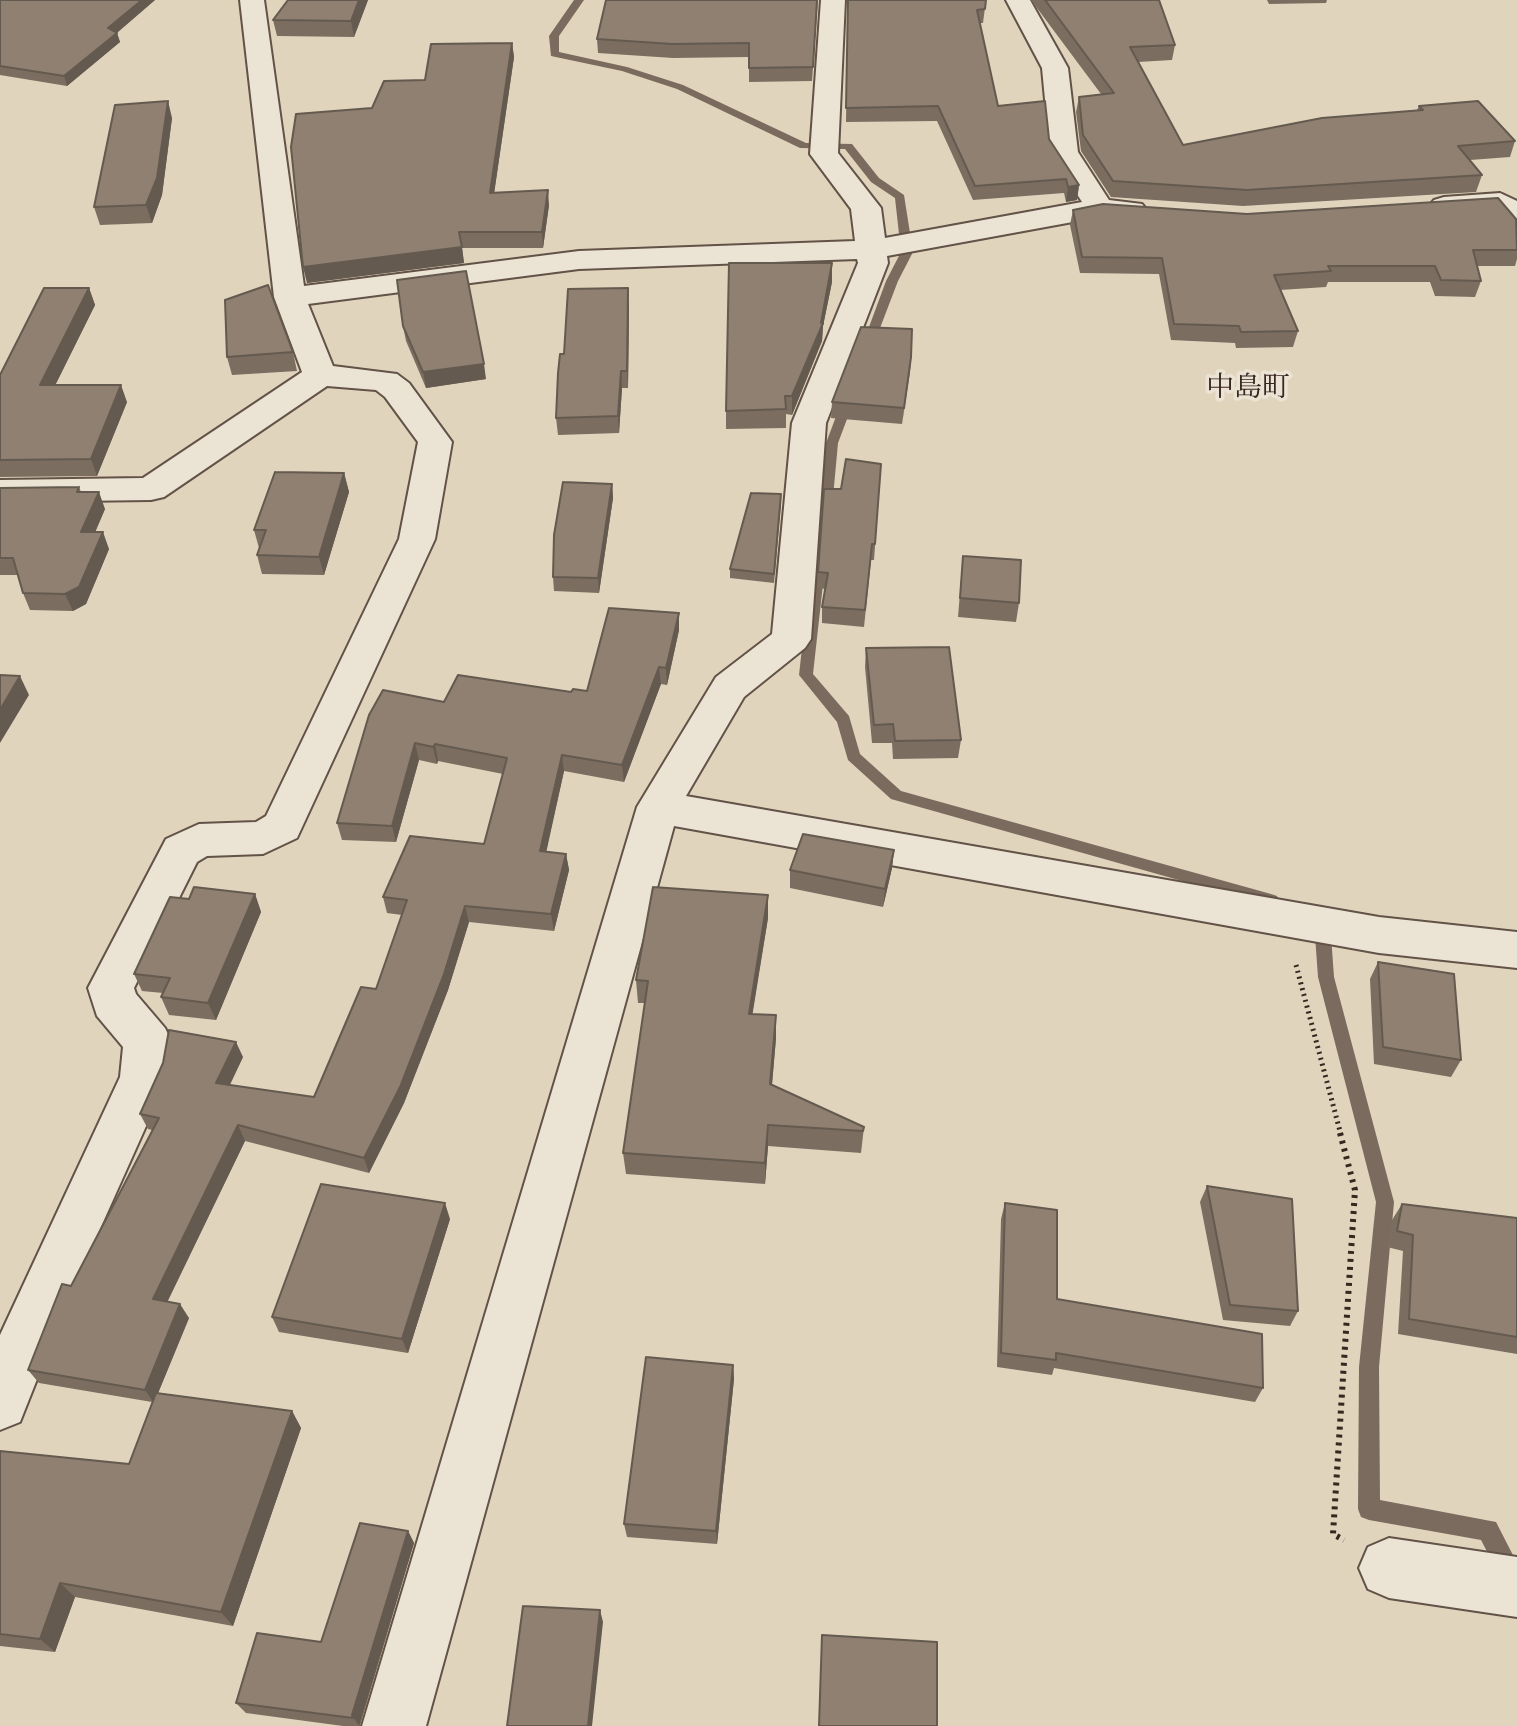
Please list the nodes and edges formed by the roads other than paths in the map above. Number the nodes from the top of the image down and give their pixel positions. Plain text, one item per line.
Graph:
1 (252, 0) edge
2 (833, 0) edge
3 (1018, 0) edge
4 (1100, 208) junction
5 (1413, 209) edge
6 (1163, 213) edge
7 (1517, 215) edge
8 (874, 249) junction
9 (290, 297) junction
10 (320, 375) junction
11 (0, 491) edge
12 (658, 807) junction
13 (1517, 950) edge
14 (0, 1403) edge
15 (1389, 1568) road end
16 (1517, 1587) edge
17 (394, 1726) edge

1 - 9 street
2 - 8 street
3 - 4 street
4 - 6 street
4 - 8 street
5 - 7 street
8 - 9 street
8 - 12 street
9 - 10 street
10 - 11 street
10 - 14 street
12 - 13 street
12 - 17 street
15 - 16 street

